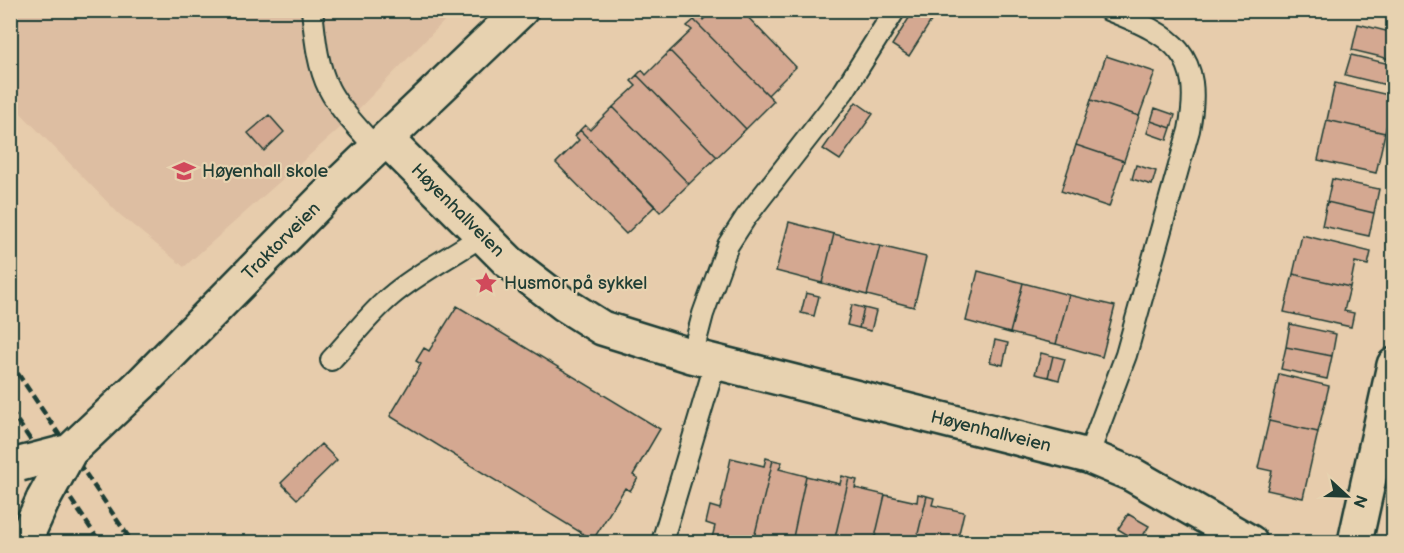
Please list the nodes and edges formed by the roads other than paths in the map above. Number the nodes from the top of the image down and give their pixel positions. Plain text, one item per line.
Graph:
1 (312, 10) edge
2 (521, 10) edge
3 (895, 10) edge
4 (1108, 10) edge
5 (380, 144) junction
6 (483, 235) junction
7 (704, 358) junction
8 (331, 360) dead end
9 (1394, 365) edge
10 (70, 451) junction
11 (1088, 456) junction
12 (15, 465) edge
13 (24, 543) edge
14 (662, 543) edge
15 (1250, 543) edge
16 (1355, 543) edge

1 - 5 lane
2 - 5 street, Traktorveien
3 - 7 lane
4 - 11 lane
5 - 6 street, Høyenhallveien
5 - 10 street, Traktorveien, bridge
6 - 7 street, Høyenhallveien
6 - 8 lane
7 - 11 street, Høyenhallveien
7 - 14 lane
9 - 16 street
10 - 12 street, Traktorveien, bridge
10 - 13 street, Traktorveien, bridge
11 - 15 street, Høyenhallveien

